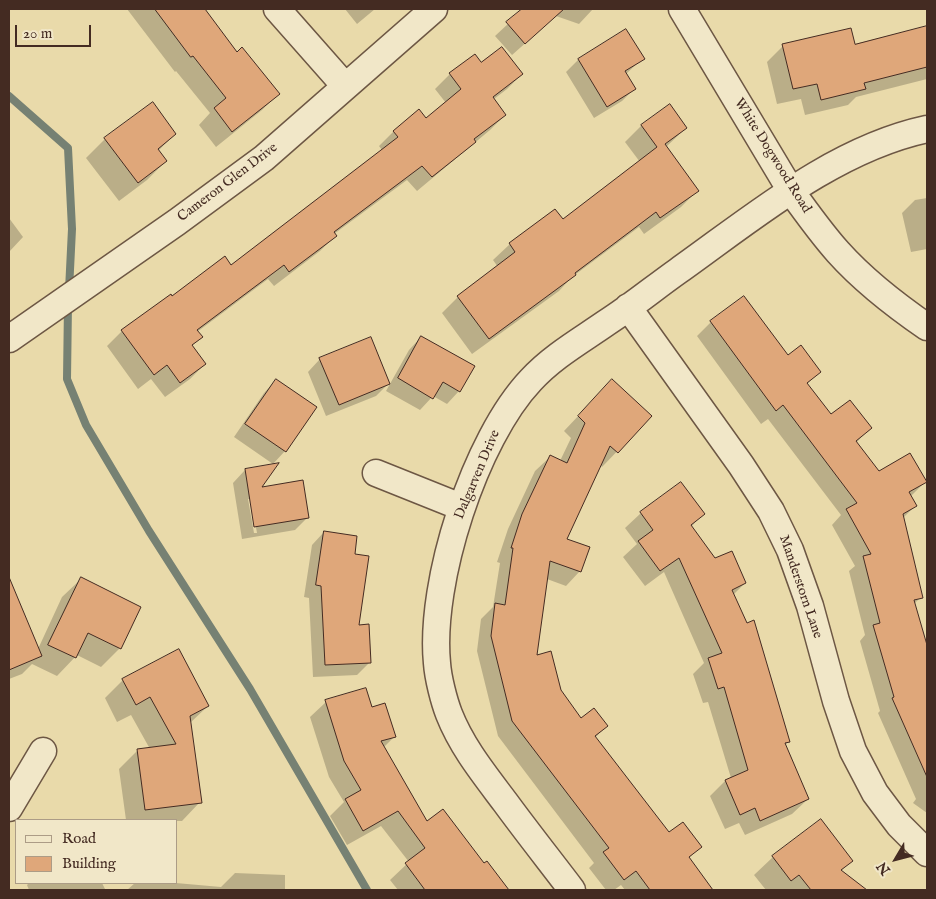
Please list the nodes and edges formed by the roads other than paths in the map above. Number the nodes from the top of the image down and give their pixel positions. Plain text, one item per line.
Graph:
1 (277, 9) edge
2 (434, 9) edge
3 (682, 9) edge
4 (345, 86) junction
5 (927, 129) edge
6 (791, 191) junction
7 (628, 307) junction
8 (927, 326) edge
9 (9, 338) edge
10 (376, 473) dead end
11 (461, 507) junction
12 (43, 752) dead end
13 (9, 808) edge
14 (927, 853) edge
15 (572, 890) edge

1 - 4 street
2 - 4 street, Cameron Glen Drive
3 - 6 street, White Dogwood Road
4 - 9 street, Cameron Glen Drive
5 - 6 street, Dalgarven Drive
6 - 7 street, Dalgarven Drive
6 - 8 street, White Dogwood Road
7 - 11 street, Dalgarven Drive
7 - 14 street, Manderstorn Lane
10 - 11 street
11 - 15 street, Dalgarven Drive
12 - 13 street

